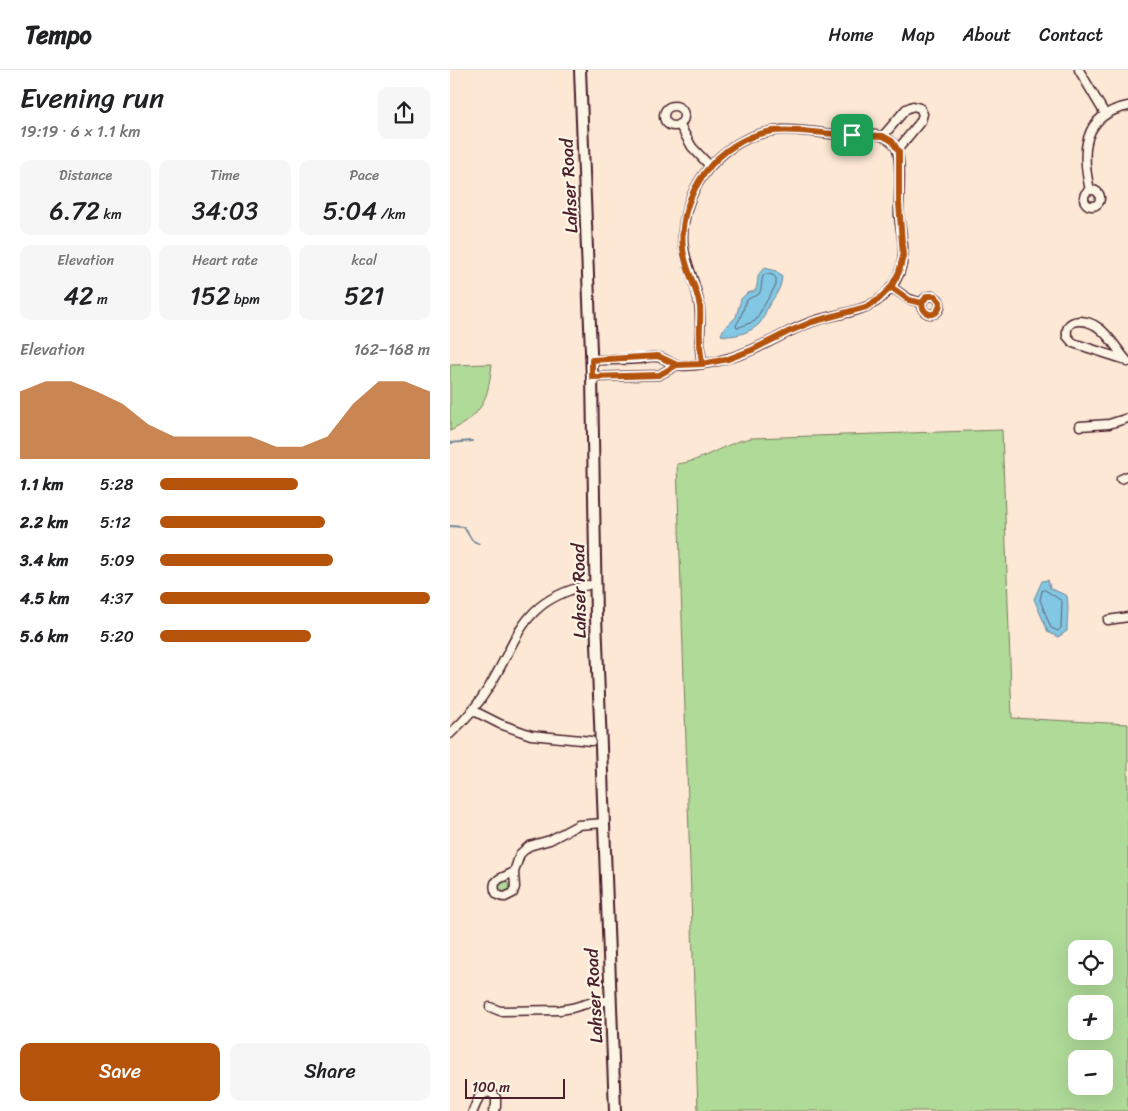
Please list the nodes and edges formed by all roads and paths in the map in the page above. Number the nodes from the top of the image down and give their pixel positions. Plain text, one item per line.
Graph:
1 (580, 70) edge
2 (1079, 70) edge
3 (1128, 106) edge
4 (1106, 114) junction
5 (679, 124) dead end
6 (883, 136) junction
7 (898, 149) junction
8 (710, 166) junction
9 (1090, 190) dead end
10 (891, 287) junction
11 (922, 303) dead end
12 (592, 360) junction
13 (1127, 361) edge
14 (702, 364) junction
15 (677, 365) junction
16 (592, 377) junction
17 (1128, 418) edge
18 (1080, 426) dead end
19 (588, 585) dead end
20 (1128, 618) edge
21 (1108, 620) dead end
22 (472, 710) junction
23 (450, 734) edge
24 (591, 741) dead end
25 (604, 823) junction
26 (514, 872) dead end
27 (610, 1000) junction
28 (490, 1007) dead end
29 (473, 1111) edge
30 (493, 1111) edge
31 (615, 1111) edge

1 - 12 street, Lahser Road
2 - 4 street
3 - 4 street
4 - 9 street
5 - 8 street
6 - 7 street
6 - 7 street
6 - 8 street
7 - 10 street
8 - 14 street
10 - 11 street
10 - 14 street
12 - 15 street
12 - 16 street, Lahser Road
13 - 13 street
14 - 15 street
15 - 16 street
16 - 25 street, Lahser Road
17 - 18 street
19 - 22 street
20 - 21 street
22 - 23 street
22 - 24 street
25 - 26 street
25 - 27 street, Lahser Road
27 - 28 street
27 - 31 street, Lahser Road
29 - 30 street

